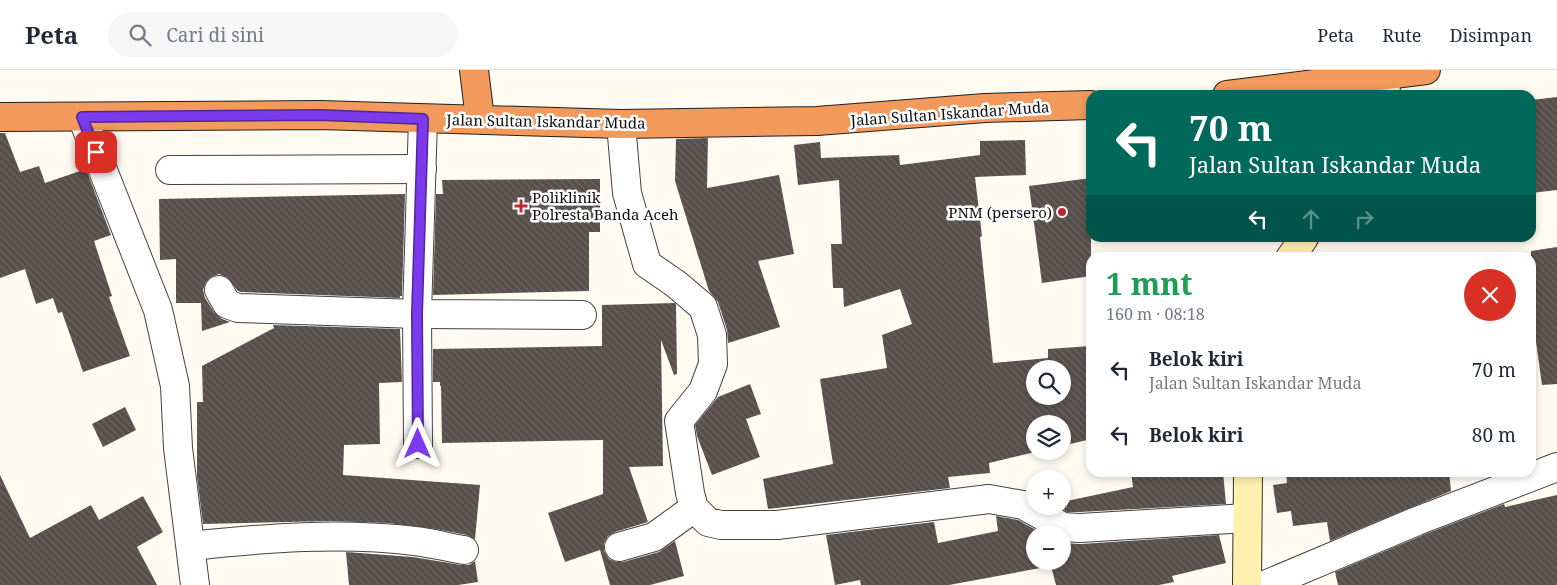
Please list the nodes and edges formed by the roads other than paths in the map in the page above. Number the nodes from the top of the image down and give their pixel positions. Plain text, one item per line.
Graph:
1 (474, 70) edge
2 (1426, 70) edge
3 (1385, 80) edge
4 (1349, 82) edge
5 (1274, 90) edge
6 (1086, 105) edge
7 (0, 117) edge
8 (82, 117) junction
9 (423, 119) junction
10 (480, 119) junction
11 (621, 124) junction
12 (422, 168) junction
13 (170, 170) dead end
14 (219, 290) dead end
15 (417, 314) junction
16 (582, 316) dead end
17 (418, 444) dead end
18 (1557, 467) edge
19 (1536, 475) edge
20 (1248, 477) edge
21 (1531, 477) edge
22 (694, 508) junction
23 (1247, 518) junction
24 (191, 546) junction
25 (619, 547) dead end
26 (464, 550) dead end
27 (195, 585) edge
28 (1247, 585) edge
29 (1265, 585) edge

1 - 10 highway
2 - 3 highway
3 - 4 highway
4 - 5 highway
6 - 11 highway, Jalan Sultan Iskandar Muda
7 - 8 highway, Jalan Sultan Iskandar Muda
8 - 9 highway, Jalan Sultan Iskandar Muda
8 - 24 street
9 - 10 highway, Jalan Sultan Iskandar Muda
9 - 12 street
10 - 11 highway, Jalan Sultan Iskandar Muda
11 - 22 street
12 - 13 street
12 - 15 street
14 - 15 street
15 - 16 street
15 - 17 street
18 - 19 street
20 - 23 street
21 - 29 street
22 - 23 street
22 - 25 street
23 - 28 street
24 - 26 street
24 - 27 street

